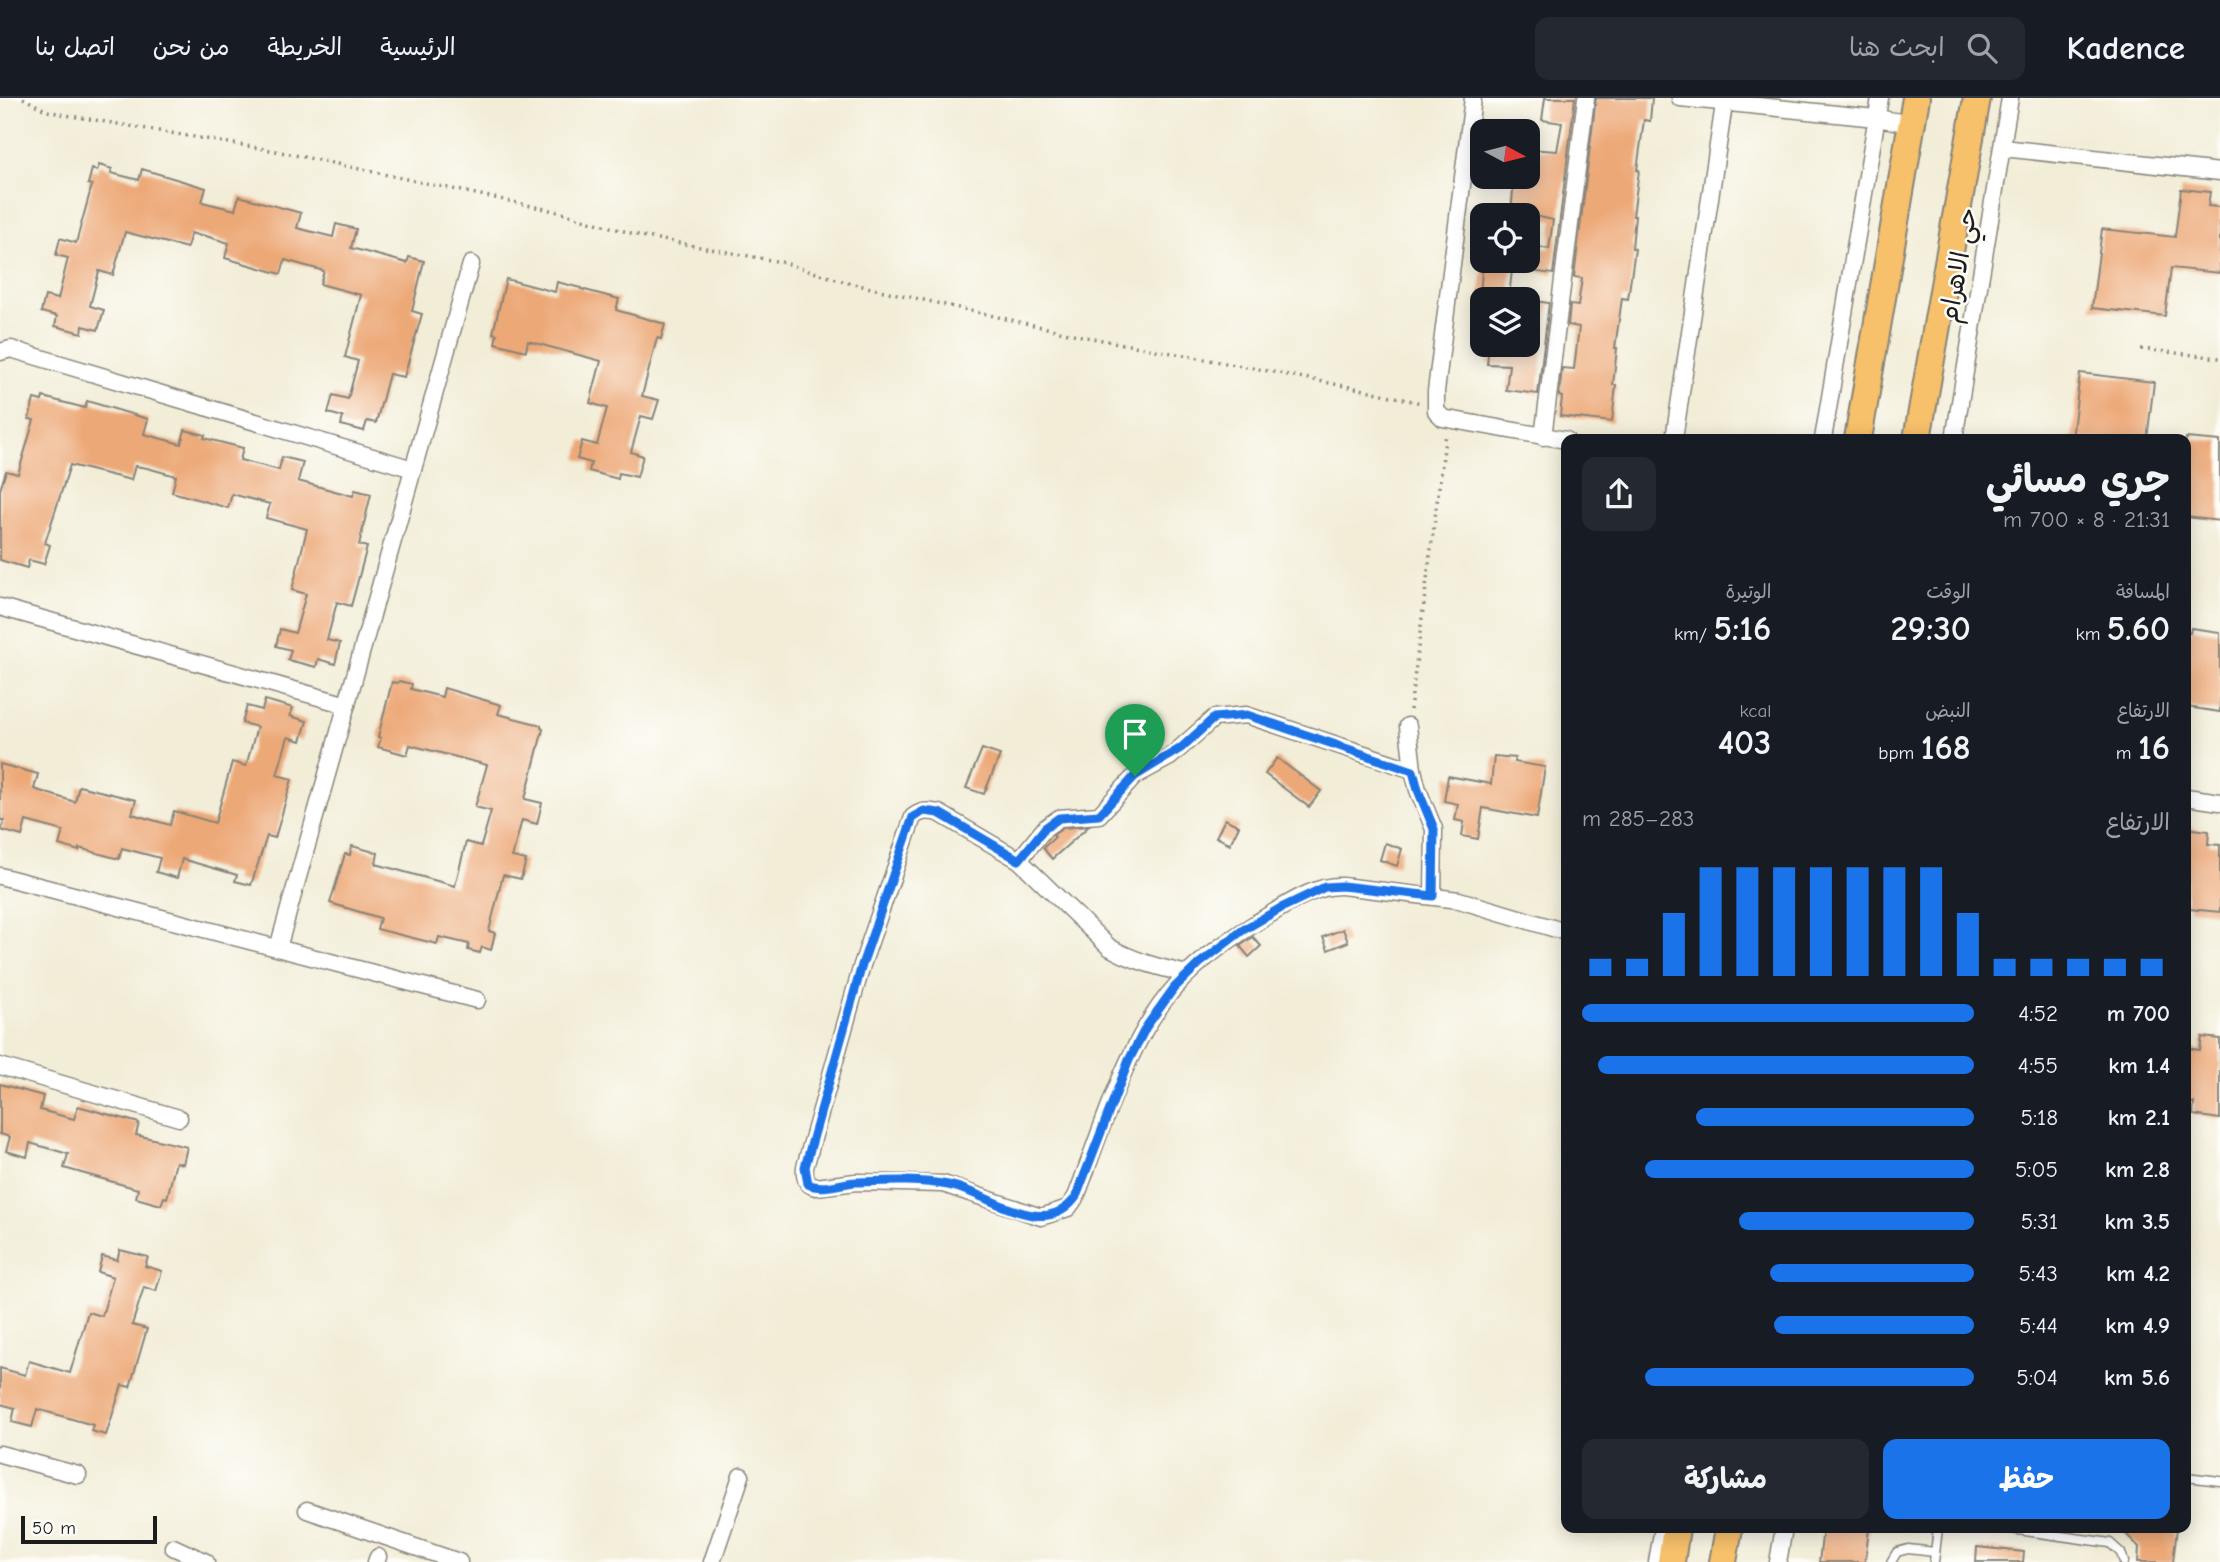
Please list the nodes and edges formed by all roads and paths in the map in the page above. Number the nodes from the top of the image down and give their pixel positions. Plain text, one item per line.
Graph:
1 (23, 98) edge
2 (1473, 98) edge
3 (1586, 98) edge
4 (1680, 98) edge
5 (1880, 98) edge
6 (1916, 98) edge
7 (1978, 98) edge
8 (2010, 98) edge
9 (1724, 101) edge
10 (1876, 118) junction
11 (1912, 124) junction
12 (2003, 148) junction
13 (2220, 172) edge
14 (471, 264) dead end
15 (2141, 349) dead end
16 (0, 352) edge
17 (2220, 358) edge
18 (1434, 406) junction
19 (1448, 419) junction
20 (1675, 434) edge
21 (1823, 434) edge
22 (1859, 434) edge
23 (1918, 434) edge
24 (1955, 434) edge
25 (1543, 437) junction
26 (1561, 439) edge
27 (413, 469) junction
28 (0, 607) edge
29 (347, 705) junction
30 (1408, 726) joint
31 (1413, 771) junction
32 (2191, 798) edge
33 (2220, 802) edge
34 (1019, 860) junction
35 (0, 876) edge
36 (1433, 896) junction
37 (1561, 930) edge
38 (278, 948) junction
39 (1188, 974) junction
40 (477, 1000) dead end
41 (0, 1066) edge
42 (179, 1118) dead end
43 (0, 1454) edge
44 (78, 1475) dead end
45 (741, 1476) dead end
46 (2191, 1478) edge
47 (2220, 1481) edge
48 (307, 1510) dead end
49 (1662, 1533) edge
50 (1675, 1533) edge
51 (1728, 1533) edge
52 (1783, 1533) edge
53 (1937, 1533) edge
54 (2039, 1533) edge
55 (173, 1547) dead end
56 (1935, 1552) junction
57 (206, 1562) edge
58 (459, 1562) edge
59 (712, 1562) edge
60 (1657, 1562) edge
61 (1671, 1562) edge
62 (1723, 1562) edge
63 (1777, 1562) edge
64 (1891, 1562) edge
65 (1934, 1562) edge
66 (2124, 1562) edge

1 - 18 path
2 - 18 street
3 - 25 street
4 - 9 street
5 - 10 street
6 - 11 main road
7 - 23 main road
8 - 12 street, حي الاهرام
9 - 10 street
9 - 20 street
10 - 11 street
10 - 21 street
11 - 22 main road
12 - 13 street
12 - 24 street, حي الاهرام
14 - 27 street
15 - 17 path
16 - 27 street
18 - 19 street
19 - 25 street
19 - 30 path
25 - 26 street
27 - 29 street
28 - 29 street
29 - 38 street
30 - 31 street
31 - 34 street
31 - 36 street
32 - 33 street
34 - 39 street
34 - 39 street
35 - 38 street
36 - 37 street
36 - 39 street
38 - 40 street
41 - 42 street
43 - 44 street
45 - 59 street
46 - 47 lane
48 - 58 street
49 - 60 street
50 - 61 main road
51 - 62 main road
52 - 63 street
53 - 56 lane
54 - 66 lane
55 - 57 street
56 - 64 lane
56 - 65 lane

